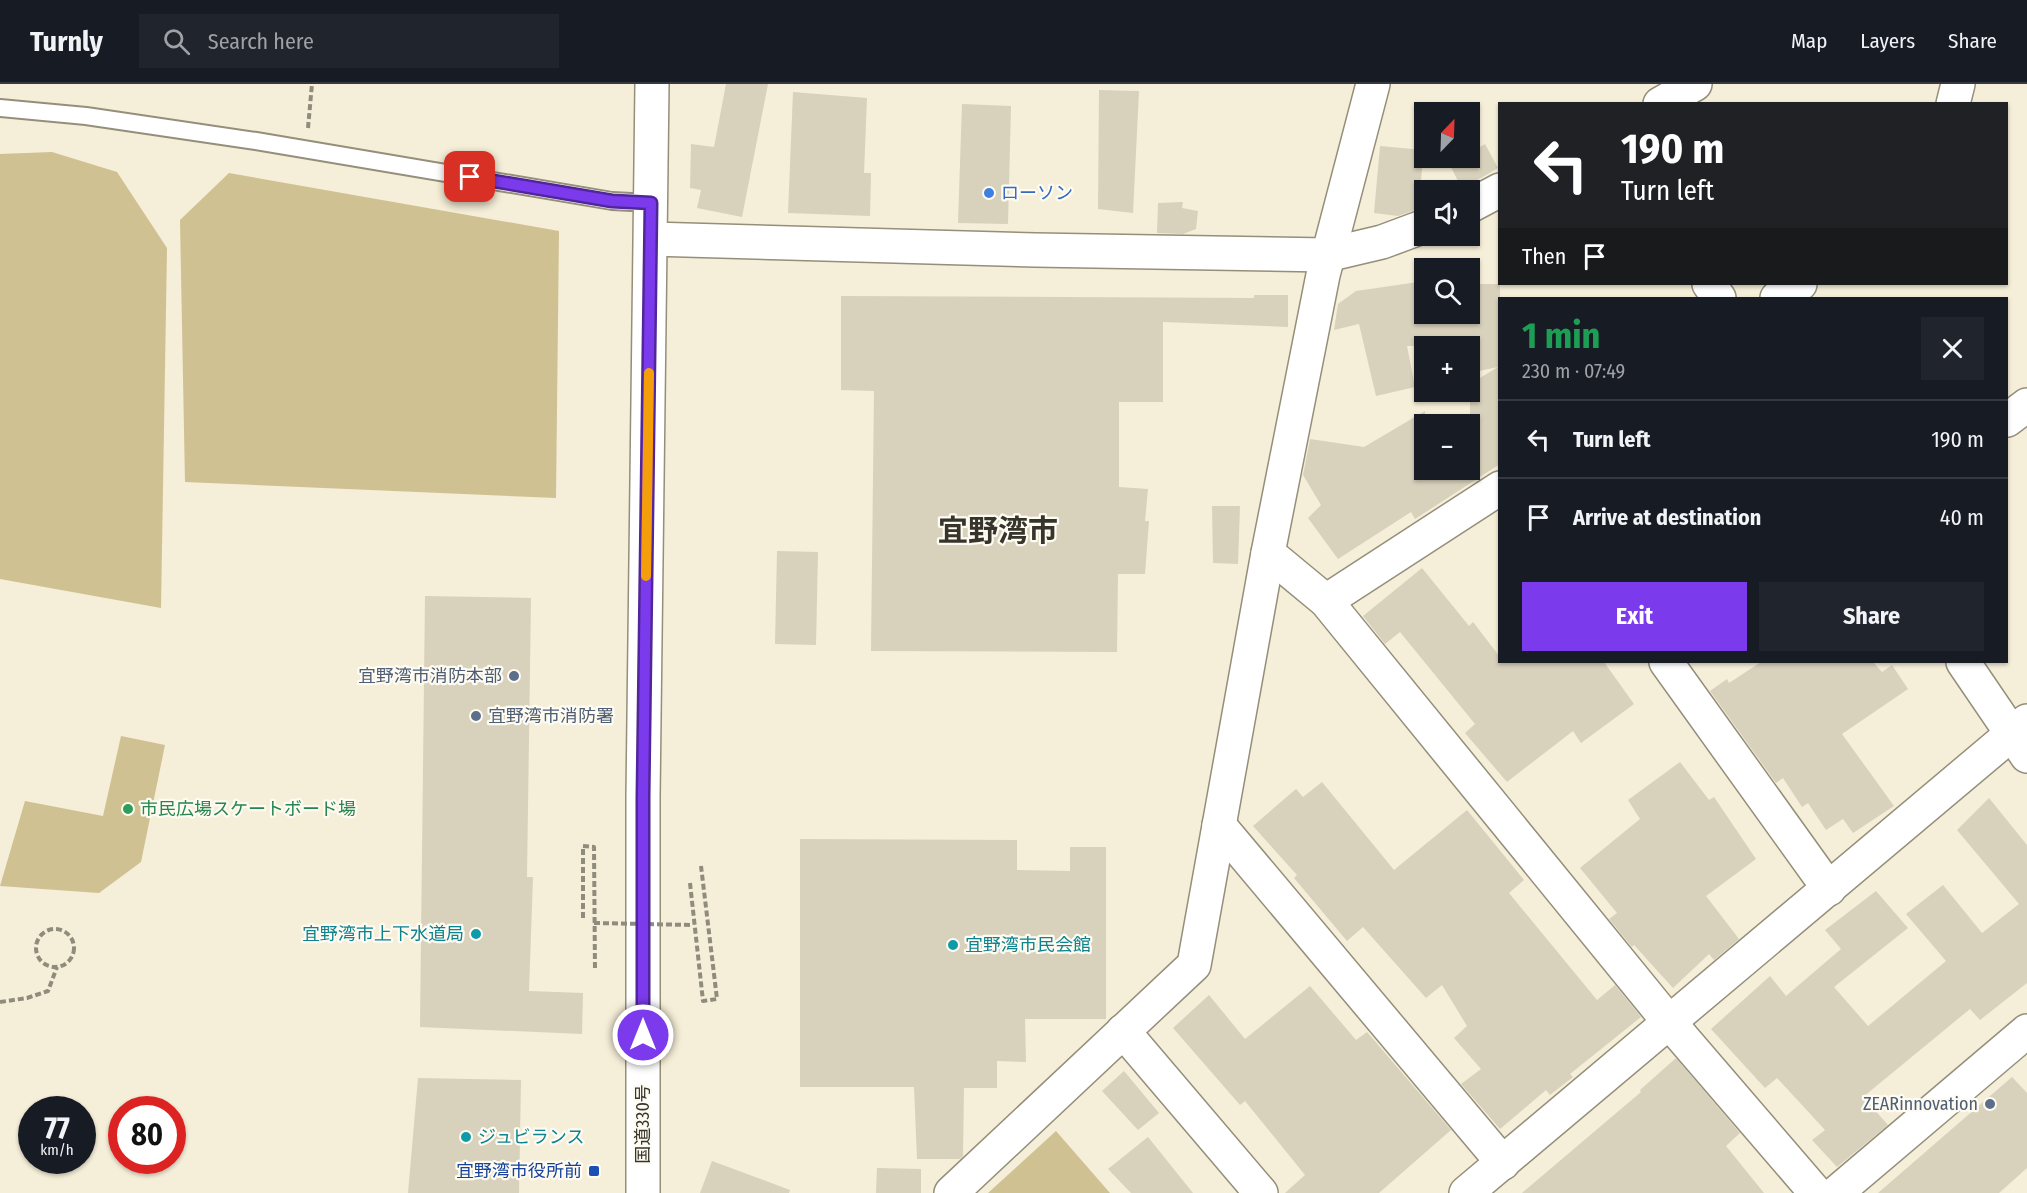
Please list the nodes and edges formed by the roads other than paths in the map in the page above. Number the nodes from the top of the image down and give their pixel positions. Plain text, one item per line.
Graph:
1 (652, 84) edge
2 (1373, 84) edge
3 (1695, 84) edge
4 (1958, 84) edge
5 (1664, 102) edge
6 (1954, 102) edge
7 (0, 108) edge
8 (1498, 191) edge
9 (1480, 201) edge
10 (651, 203) junction
11 (1414, 230) edge
12 (651, 239) junction
13 (1327, 255) junction
14 (1798, 285) edge
15 (1779, 297) edge
16 (2027, 405) edge
17 (2008, 419) edge
18 (1498, 489) edge
19 (1268, 553) junction
20 (1326, 601) junction
21 (1667, 663) edge
22 (1964, 663) edge
23 (2022, 737) edge
24 (1220, 825) junction
25 (1829, 889) junction
26 (1669, 1022) junction
27 (1123, 1031) junction
28 (2027, 1031) edge
29 (1503, 1163) junction
30 (643, 1193) edge
31 (951, 1193) edge
32 (1261, 1193) edge
33 (1466, 1193) edge
34 (1816, 1193) edge
35 (1836, 1193) edge

1 - 10 main road, 国道330号
2 - 13 main road
3 - 5 main road
4 - 6 main road
7 - 10 lane
8 - 9 main road
10 - 12 main road, 国道330号
11 - 13 main road
12 - 13 main road
12 - 30 main road, 国道330号
13 - 19 main road
14 - 15 main road
16 - 17 main road
18 - 20 main road
19 - 20 main road
19 - 24 main road
20 - 26 main road
21 - 25 main road
22 - 23 main road
23 - 25 main road
24 - 27 main road
24 - 29 main road
25 - 26 main road
26 - 29 main road
26 - 34 main road
27 - 31 main road
27 - 32 main road
28 - 35 main road
29 - 33 main road

